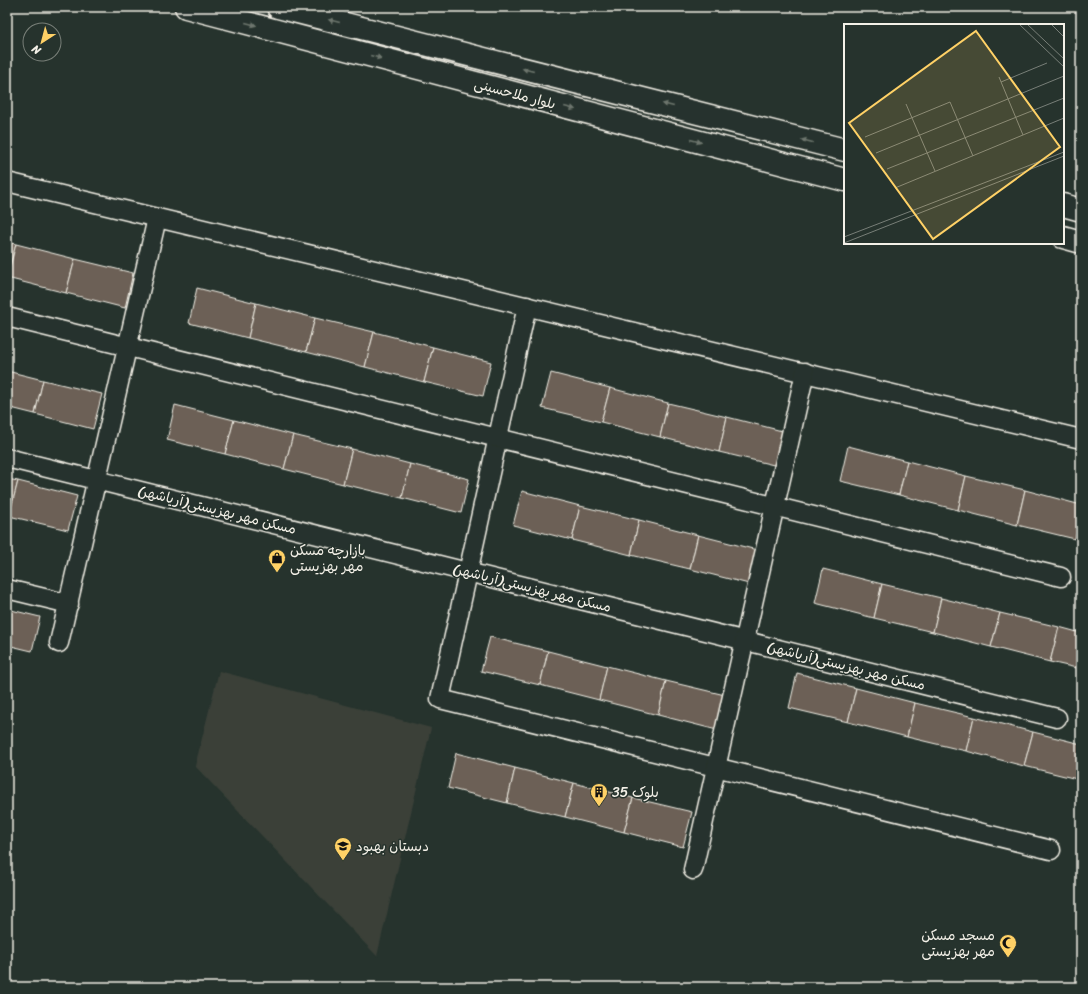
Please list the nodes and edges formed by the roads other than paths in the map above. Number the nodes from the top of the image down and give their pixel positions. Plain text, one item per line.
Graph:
1 (186, 7) edge
2 (278, 7) edge
3 (844, 150) edge
4 (844, 180) edge
5 (7, 182) edge
6 (1064, 205) edge
7 (1081, 210) edge
8 (158, 218) junction
9 (1064, 237) edge
10 (1081, 242) edge
11 (527, 306) junction
12 (7, 317) edge
13 (128, 346) junction
14 (805, 372) junction
15 (498, 438) junction
16 (1081, 438) edge
17 (7, 458) edge
18 (97, 480) junction
19 (775, 506) junction
20 (468, 572) junction
21 (1061, 577) dead end
22 (7, 589) edge
23 (69, 604) junction
24 (744, 641) junction
25 (59, 643) dead end
26 (1057, 718) dead end
27 (716, 767) junction
28 (1051, 850) dead end
29 (693, 870) dead end

1 -> 4 street, بلوار ملاحسینی
3 -> 2 street, بلوار ملاحسینی
5 - 8 street
6 - 7 street
8 - 11 street
8 - 13 street
9 - 10 street
11 - 14 street
11 - 15 street
12 - 13 street
13 - 15 street
13 - 18 street
14 - 16 street
14 - 19 street
15 - 19 street
15 - 20 street
17 - 18 street, مسکن مهر بهزیستی(آریاشهر)
18 - 20 street, مسکن مهر بهزیستی(آریاشهر)
18 - 23 street
19 - 21 street
19 - 24 street
20 - 24 street, مسکن مهر بهزیستی(آریاشهر)
20 - 27 street
22 - 23 street
23 - 25 street
24 - 26 street, مسکن مهر بهزیستی(آریاشهر)
24 - 27 street
27 - 28 street
27 - 29 street

